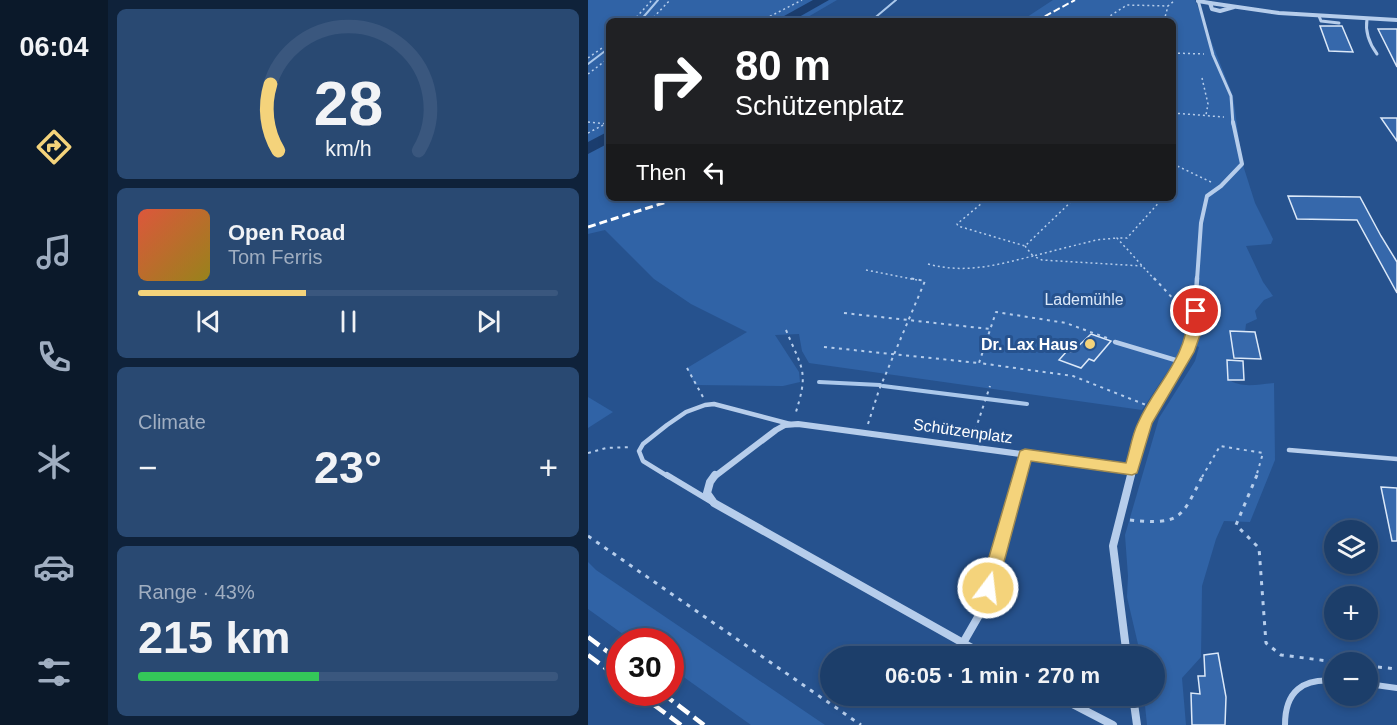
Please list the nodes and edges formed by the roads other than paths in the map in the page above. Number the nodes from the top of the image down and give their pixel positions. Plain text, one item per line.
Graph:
1 (1198, 1) edge
2 (1319, 16) junction
3 (1367, 19) junction
4 (1397, 20) edge
5 (1339, 23) dead end
6 (1377, 54) dead end
7 (1115, 342) road end
8 (1182, 362) junction
9 (1145, 423) joint
10 (793, 424) junction
11 (1289, 450) dead end
12 (1025, 454) junction
13 (1397, 459) edge
14 (1132, 469) junction
15 (714, 503) junction
16 (963, 643) junction
17 (968, 646) edge
18 (1126, 646) edge
19 (1324, 682) edge
20 (1378, 685) edge
21 (1397, 688) edge
22 (1076, 706) edge
23 (1134, 706) edge
24 (1113, 725) edge
25 (1137, 725) edge
26 (1285, 725) edge

1 - 2 street
1 - 8 lane
2 - 3 street
2 - 5 lane
3 - 4 street
3 - 6 lane
7 - 8 lane
8 - 9 lane
9 - 14 street
10 - 12 street, Schützenplatz
10 - 15 street
10 - 15 lane
11 - 13 lane
12 - 14 street, Schützenplatz
12 - 16 street
14 - 18 street
15 - 16 street
16 - 17 street
19 - 26 lane
20 - 21 lane
22 - 24 street
23 - 25 street

